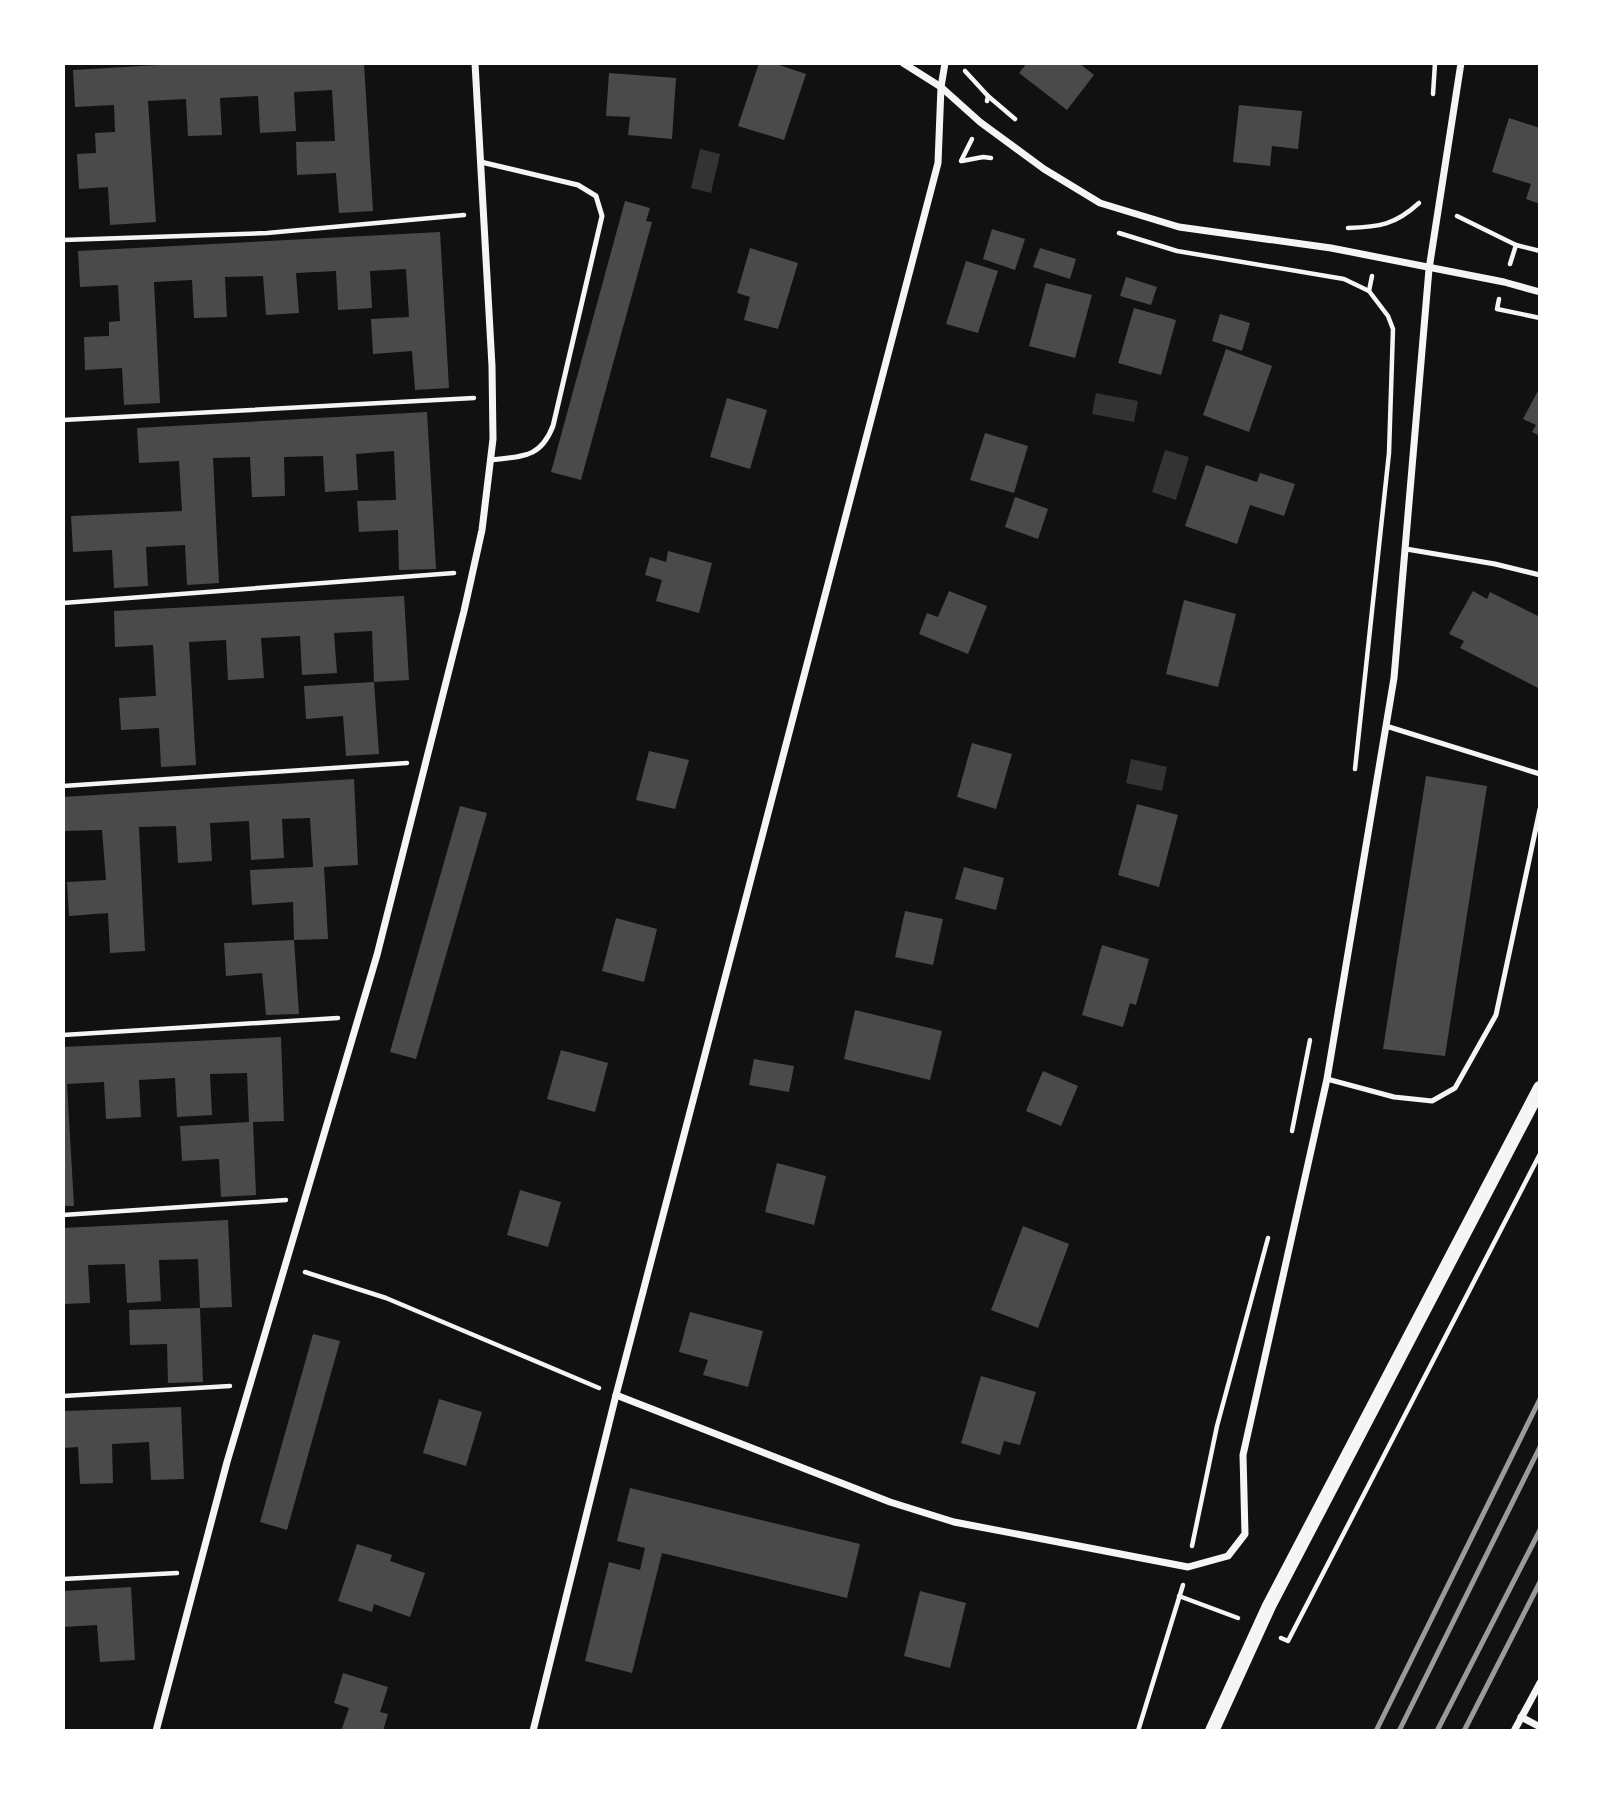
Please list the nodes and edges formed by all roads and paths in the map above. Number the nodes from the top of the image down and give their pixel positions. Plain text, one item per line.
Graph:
1 (475, 63) edge
2 (903, 63) edge
3 (945, 63) edge
4 (1435, 63) edge
5 (1461, 63) edge
6 (960, 65) dead end
7 (941, 87) junction
8 (988, 96) junction
9 (1432, 101) dead end
10 (980, 122) junction
11 (1018, 122) dead end
12 (961, 161) dead end
13 (481, 162) junction
14 (1421, 194) dead end
15 (464, 202) dead end
16 (484, 211) junction
17 (465, 215) junction
18 (1372, 227) junction
19 (1451, 227) dead end
20 (466, 228) dead end
21 (1336, 229) dead end
22 (63, 240) edge
23 (1540, 251) edge
24 (1375, 257) junction
25 (1429, 269) junction
26 (1540, 292) edge
27 (473, 385) dead end
28 (492, 397) junction
29 (474, 398) junction
30 (474, 411) dead end
31 (63, 420) edge
32 (490, 460) junction
33 (1406, 549) junction
34 (472, 573) junction
35 (1540, 575) edge
36 (63, 603) edge
37 (1386, 726) junction
38 (425, 762) junction
39 (410, 763) junction
40 (1540, 774) edge
41 (407, 775) dead end
42 (1354, 777) dead end
43 (63, 786) edge
44 (1540, 809) edge
45 (341, 1005) dead end
46 (358, 1017) junction
47 (337, 1018) junction
48 (333, 1031) dead end
49 (1312, 1032) dead end
50 (63, 1035) edge
51 (1327, 1079) junction
52 (1540, 1088) edge
53 (1289, 1141) dead end
54 (305, 1199) junction
55 (286, 1200) junction
56 (282, 1213) dead end
57 (63, 1215) edge
58 (1270, 1229) dead end
59 (284, 1266) junction
60 (250, 1385) junction
61 (63, 1395) edge
62 (616, 1395) junction
63 (1188, 1567) junction
64 (198, 1572) junction
65 (63, 1579) edge
66 (1540, 1683) edge
67 (1521, 1717) junction
68 (1540, 1727) edge
69 (156, 1731) edge
70 (533, 1731) edge
71 (1138, 1731) edge
72 (1212, 1731) edge
73 (1514, 1731) edge

1 - 13 street
2 - 7 street
3 - 7 street
4 - 9 path
5 - 25 street
6 - 8 path
7 - 10 street
7 - 62 street
8 - 10 path
8 - 11 path
10 - 12 path
10 - 24 street
13 - 16 street
13 - 32 lane
14 - 18 path
15 - 17 path
16 - 17 path
16 - 28 street
17 - 20 path
17 - 22 path
18 - 21 path
18 - 24 path
19 - 23 path
24 - 25 street
24 - 42 path
25 - 26 street
25 - 33 street
27 - 29 path
28 - 29 path
28 - 32 street
29 - 30 path
29 - 31 path
32 - 34 street
33 - 35 lane
33 - 37 street
34 - 36 path
34 - 38 street
37 - 40 lane
37 - 51 street
38 - 39 path
38 - 46 street
39 - 41 path
39 - 43 path
44 - 51 lane
45 - 47 path
46 - 47 path
46 - 54 street
47 - 48 path
47 - 50 path
49 - 53 path
51 - 63 street
52 - 72 main road
54 - 55 path
54 - 59 street
55 - 56 path
55 - 57 path
58 - 63 path
59 - 60 street
59 - 62 path
60 - 61 path
60 - 64 street
62 - 63 street
62 - 70 street
63 - 71 path
64 - 65 path
64 - 69 street
66 - 67 street
67 - 68 street
67 - 73 street

